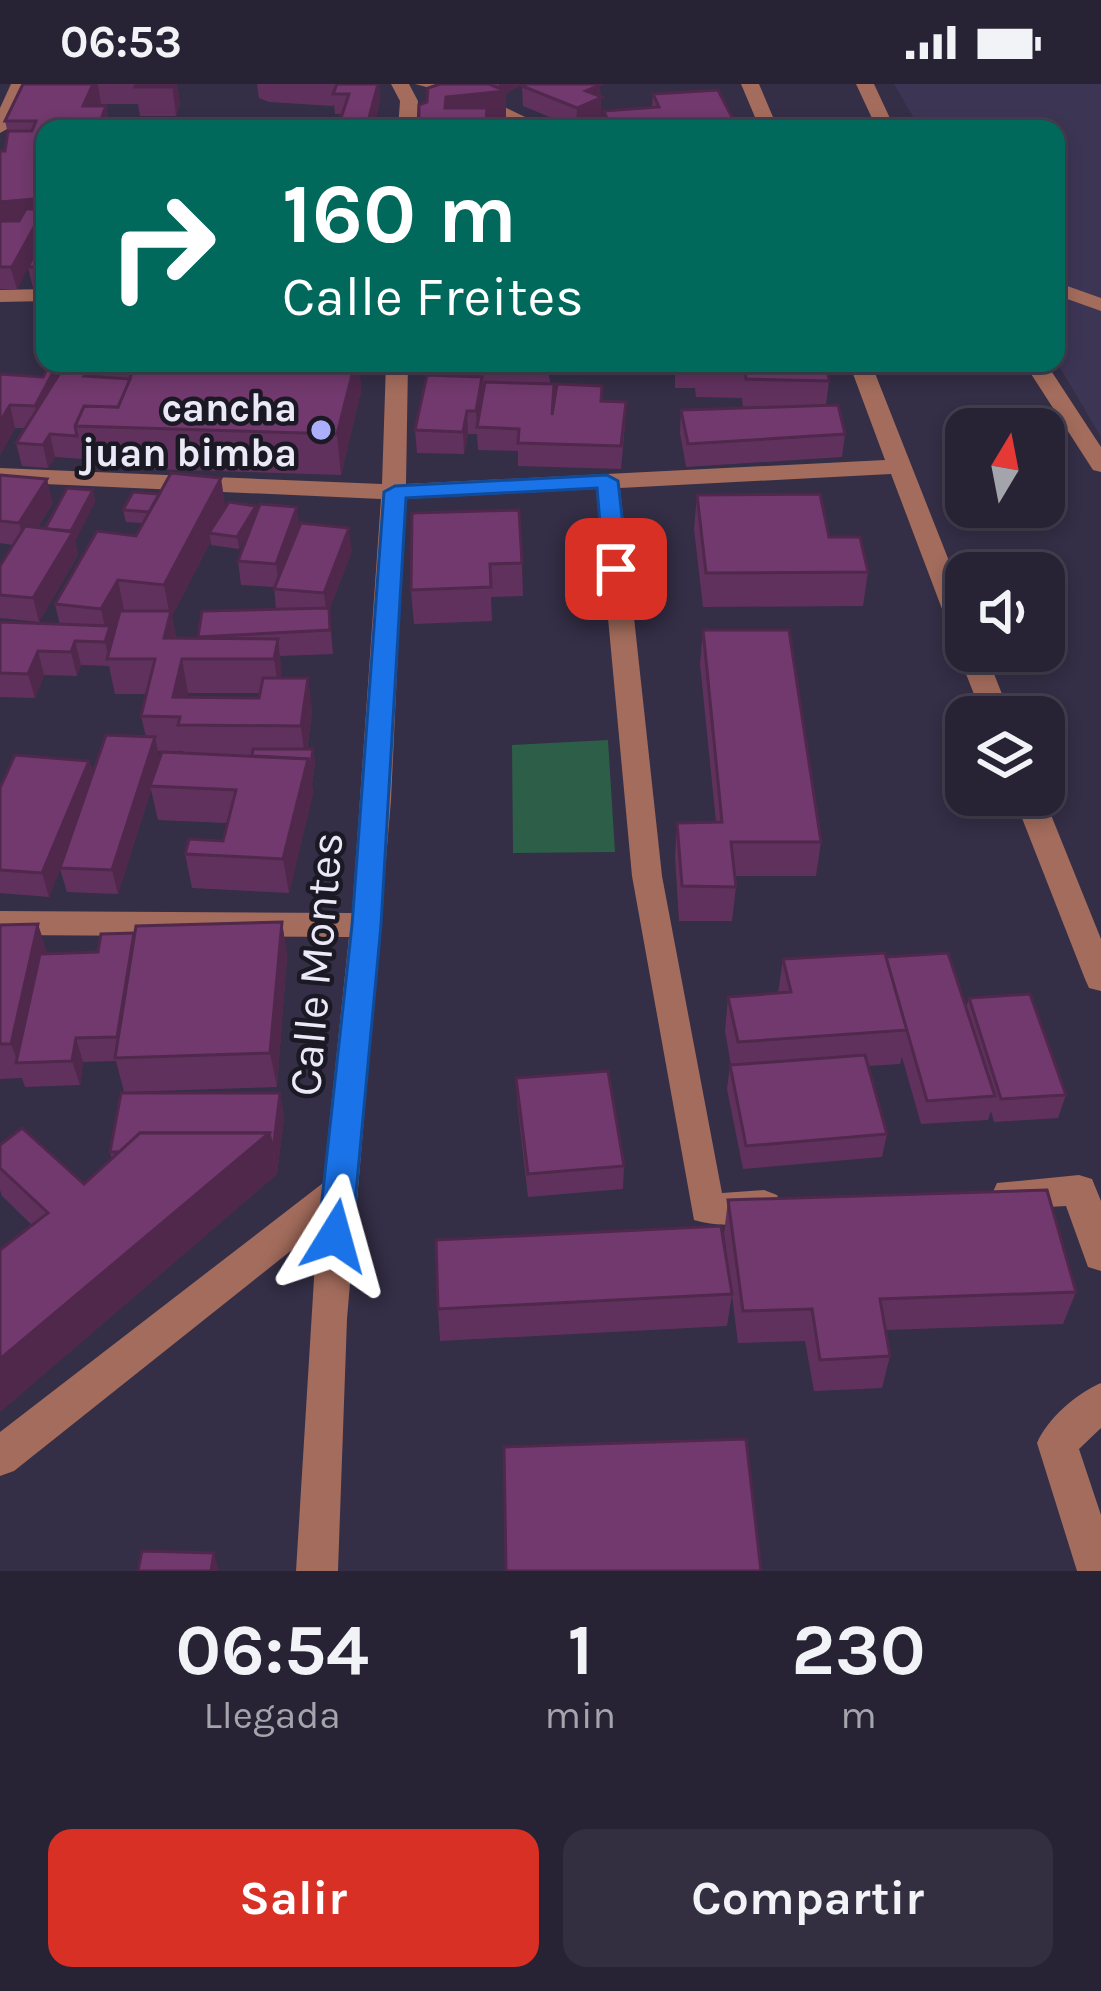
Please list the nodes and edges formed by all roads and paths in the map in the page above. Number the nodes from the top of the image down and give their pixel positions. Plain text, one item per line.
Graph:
1 (20, 84) edge
2 (424, 84) edge
3 (750, 84) edge
4 (865, 84) edge
5 (452, 85) edge
6 (404, 92) edge
7 (523, 120) edge
8 (765, 120) edge
9 (882, 120) edge
10 (0, 128) edge
11 (1065, 291) edge
12 (36, 295) edge
13 (0, 296) edge
14 (1101, 305) edge
15 (398, 372) edge
16 (863, 372) edge
17 (1040, 372) edge
18 (1101, 465) edge
19 (899, 466) junction
20 (0, 475) edge
21 (607, 481) junction
22 (395, 492) junction
23 (945, 584) edge
24 (1036, 816) edge
25 (0, 923) edge
26 (367, 925) junction
27 (1101, 980) edge
28 (342, 1189) junction
29 (986, 1195) edge
30 (800, 1204) edge
31 (1101, 1255) edge
32 (1101, 1402) edge
33 (0, 1456) edge
34 (1097, 1559) edge
35 (317, 1571) edge

1 - 10 street
2 - 5 street
3 - 8 street
4 - 9 street
5 - 6 street
5 - 7 street
11 - 14 street
12 - 13 street
15 - 22 street, Calle Montes
16 - 19 street
17 - 18 street
19 - 21 street
19 - 23 street
20 - 22 street
21 - 22 street
21 - 30 street
22 - 26 street, Calle Montes
24 - 27 street
25 - 26 street
26 - 28 street, Calle Montes
28 - 33 street
28 - 35 street, Calle Montes
29 - 31 street
32 - 34 street

